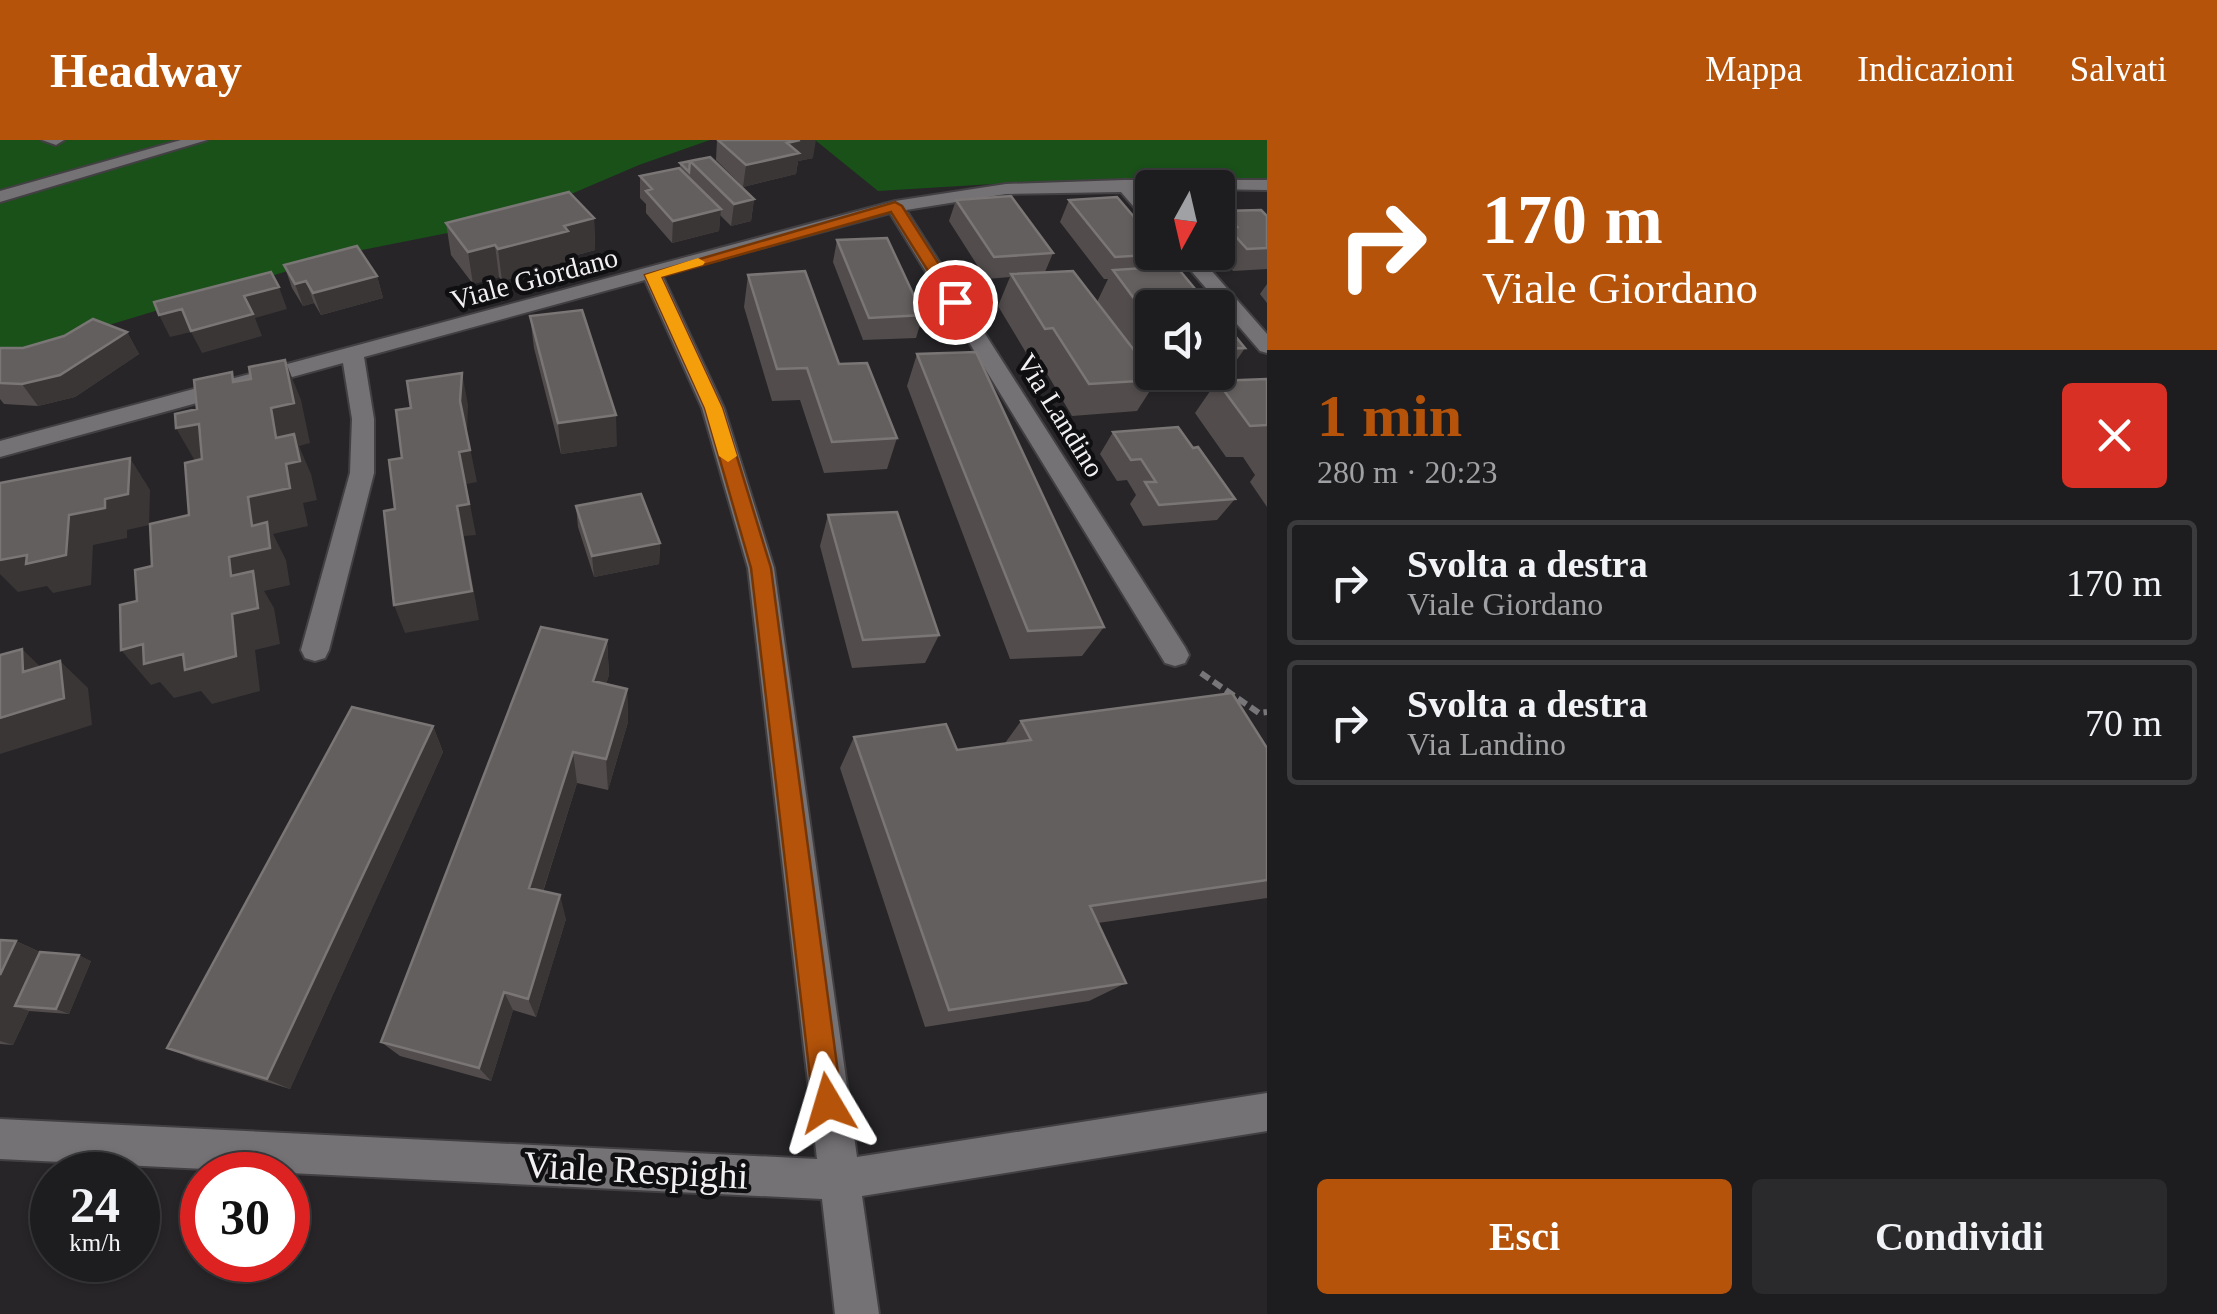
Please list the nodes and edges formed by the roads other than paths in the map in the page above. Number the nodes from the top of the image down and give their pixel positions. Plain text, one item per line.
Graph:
1 (199, 140) edge
2 (172, 142) edge
3 (1124, 185) junction
4 (1267, 185) edge
5 (0, 197) edge
6 (1135, 198) edge
7 (895, 206) junction
8 (1200, 270) edge
9 (652, 275) junction
10 (1267, 347) edge
11 (352, 355) junction
12 (0, 450) edge
13 (314, 650) dead end
14 (1175, 655) road end
15 (1267, 1112) edge
16 (0, 1139) edge
17 (837, 1180) junction
18 (856, 1314) edge

1 - 2 street
2 - 5 street
3 - 4 street, Viale Giordano
3 - 6 street
3 - 7 street, Viale Giordano
7 - 9 street, Viale Giordano
7 - 14 street, Via Landino
8 - 10 street
9 - 11 street, Viale Giordano
9 - 17 street
11 - 12 street, Viale Giordano
11 - 13 street
15 - 17 street, Viale Respighi
16 - 17 street, Viale Respighi
17 - 18 street

